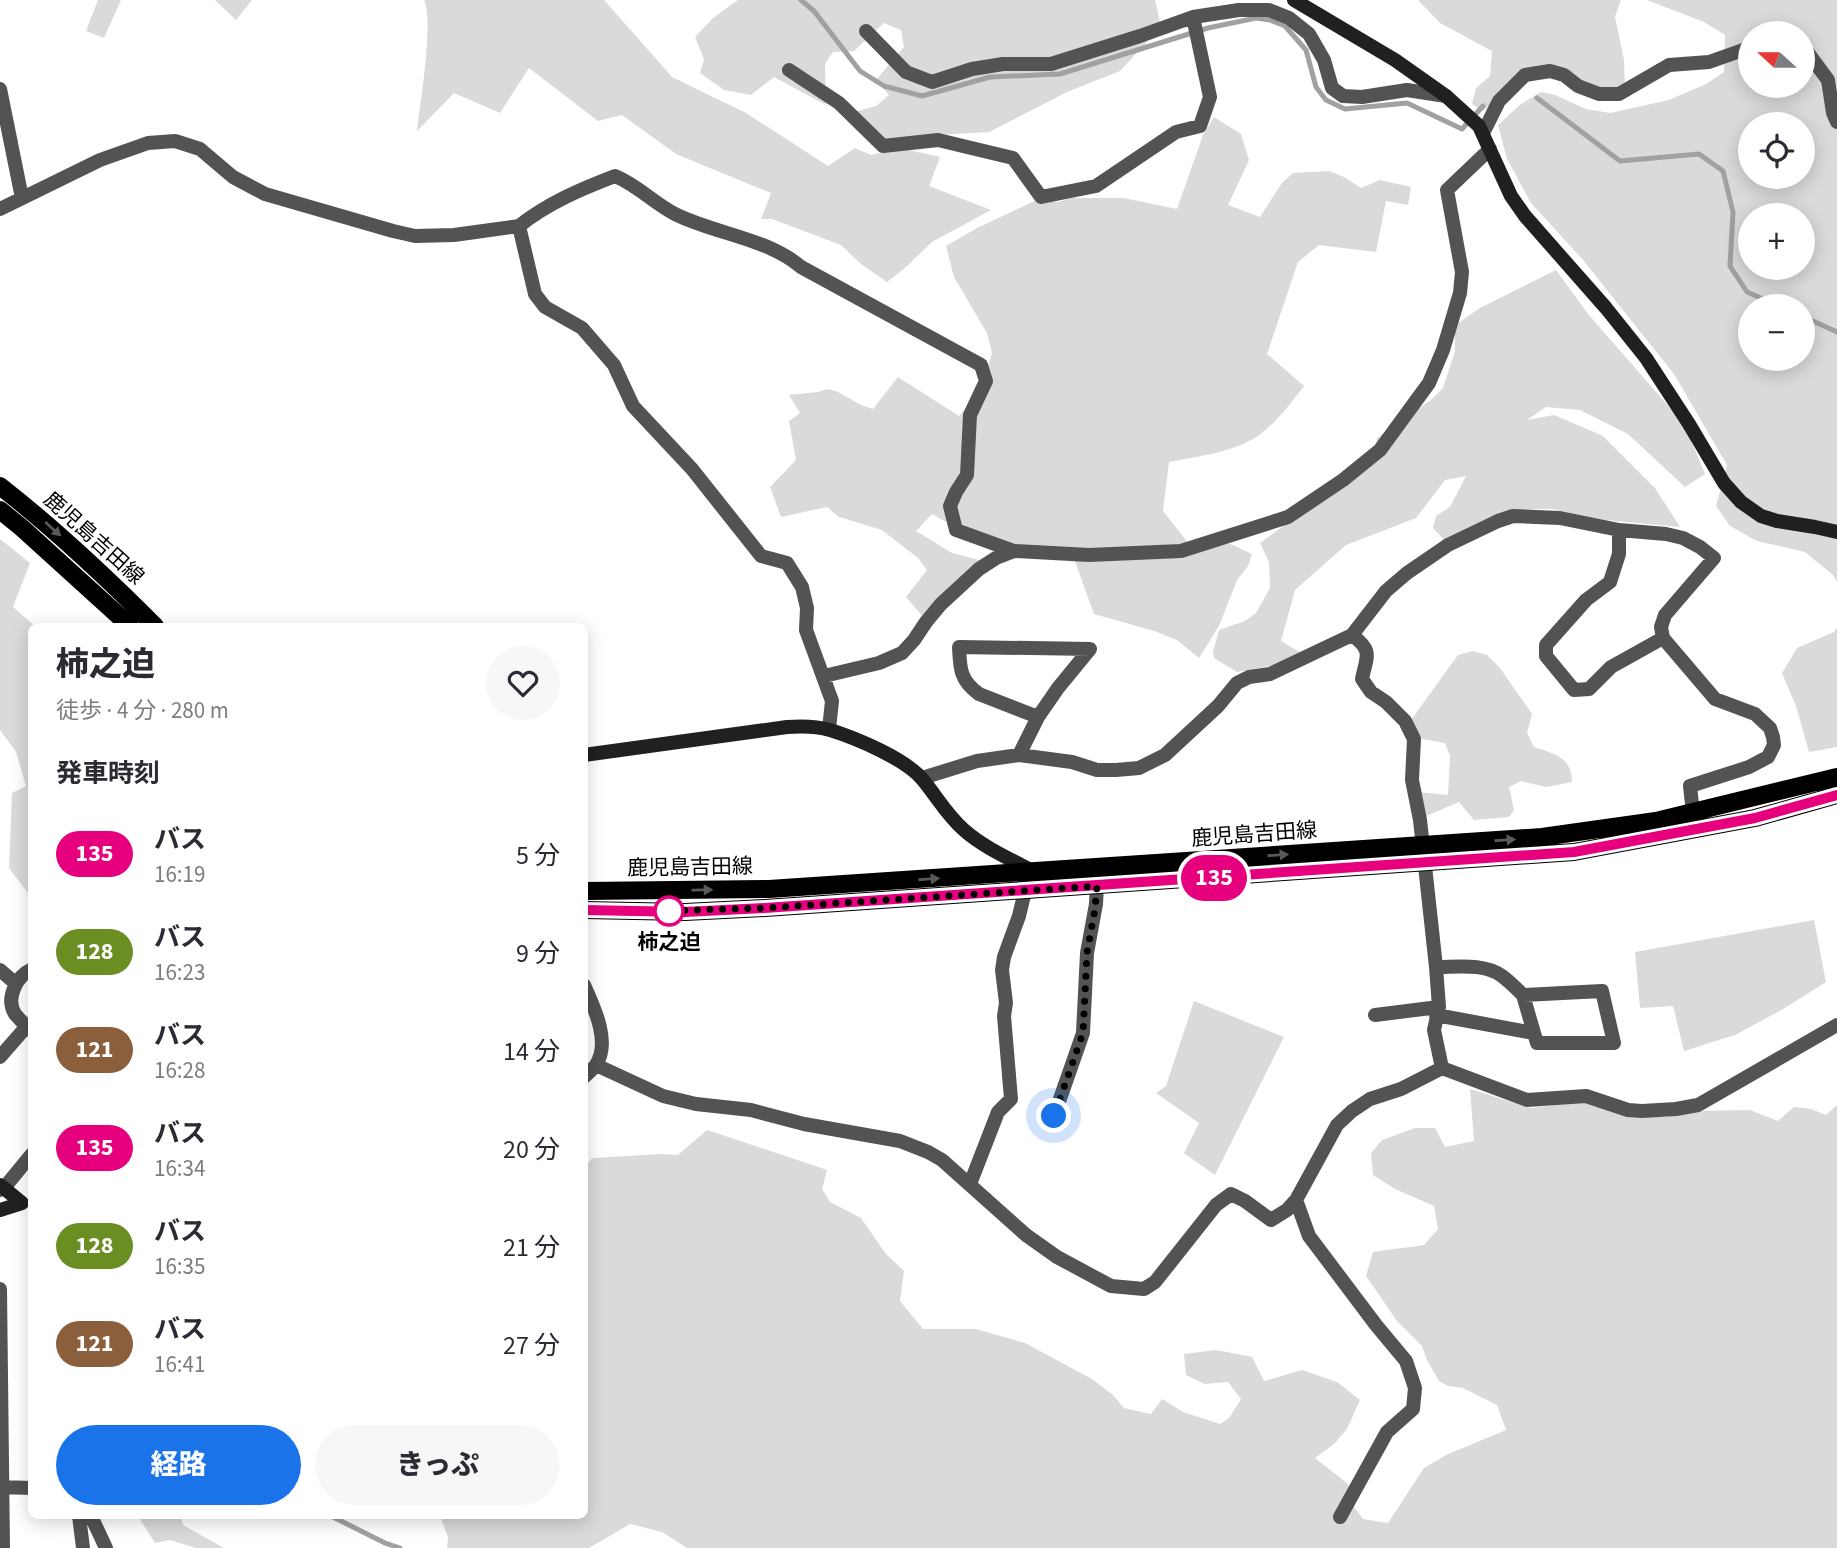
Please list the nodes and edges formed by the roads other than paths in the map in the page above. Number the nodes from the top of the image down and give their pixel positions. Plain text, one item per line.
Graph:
1 (1294, 0) edge
2 (1193, 17) junction
3 (866, 30) dead end
4 (1738, 52) edge
5 (1815, 62) edge
6 (789, 70) dead end
7 (0, 89) edge
8 (1446, 96) junction
9 (1837, 121) edge
10 (1481, 129) junction
11 (1490, 149) junction
12 (22, 198) junction
13 (0, 209) edge
14 (519, 226) junction
15 (0, 486) edge
16 (0, 510) edge
17 (1619, 530) junction
18 (1837, 532) edge
19 (1014, 551) junction
20 (127, 623) edge
21 (152, 623) edge
22 (1352, 635) junction
23 (1663, 638) junction
24 (824, 676) junction
25 (1038, 718) junction
26 (829, 729) junction
27 (588, 754) edge
28 (1019, 755) junction
29 (1837, 777) edge
30 (922, 778) junction
31 (1837, 795) edge
32 (1693, 813) junction
33 (1423, 854) junction
34 (1034, 872) junction
35 (1097, 886) junction
36 (588, 891) edge
37 (1025, 891) junction
38 (588, 910) edge
39 (1436, 967) junction
40 (0, 970) edge
41 (28, 971) edge
42 (15, 983) junction
43 (588, 994) edge
44 (1523, 995) junction
45 (1438, 1011) junction
46 (1375, 1015) dead end
47 (1837, 1025) edge
48 (28, 1028) edge
49 (28, 1030) edge
50 (1534, 1033) junction
51 (0, 1057) edge
52 (596, 1065) junction
53 (1442, 1068) junction
54 (588, 1073) edge
55 (1054, 1116) dead end
56 (28, 1158) edge
57 (970, 1184) junction
58 (1, 1188) edge
59 (1296, 1200) junction
60 (27, 1207) edge
61 (0, 1210) edge
62 (0, 1289) edge
63 (1, 1487) edge
64 (28, 1488) edge
65 (1340, 1517) dead end
66 (79, 1519) edge
67 (92, 1519) edge
68 (3, 1548) edge
69 (83, 1548) edge
70 (106, 1548) edge

1 - 8 street
2 - 3 street
2 - 6 street
2 - 8 street
4 - 10 street
5 - 9 street
7 - 12 street
8 - 10 street
10 - 11 street
11 - 18 street
11 - 19 street
12 - 13 street
12 - 14 street
14 - 19 street
14 - 24 street
15 -> 21 main road, 鹿児島吉田線
16 - 20 main road, 鹿児島吉田線
17 - 22 street
17 - 23 street
17 - 23 street
19 - 24 street
22 - 28 street
22 - 33 street
23 - 32 street
24 - 26 street
25 - 25 street
25 - 28 street
26 - 27 street
26 - 30 street
28 - 30 street
29 - 32 main road, 鹿児島吉田線
30 - 34 street
31 - 33 main road, 鹿児島吉田線
33 -> 32 main road, 鹿児島吉田線
34 -> 33 main road, 鹿児島吉田線
33 - 35 main road, 鹿児島吉田線
33 - 39 street
36 -> 34 main road, 鹿児島吉田線
35 - 37 main road, 鹿児島吉田線
35 - 55 street
37 - 38 main road, 鹿児島吉田線
37 - 57 street
39 - 44 street
39 - 45 street
40 - 42 street
41 - 42 street
42 - 48 street
43 - 52 street
44 - 50 street
44 - 50 street
45 - 46 street
45 - 50 street
45 - 53 street
47 - 53 street
49 - 51 street
52 - 54 street
52 - 57 street
53 - 59 street
56 - 58 street
57 - 59 street
58 - 60 street
59 - 65 street
60 - 61 street
62 - 63 street
63 - 64 street
63 - 68 street
66 - 69 street
67 - 70 street

